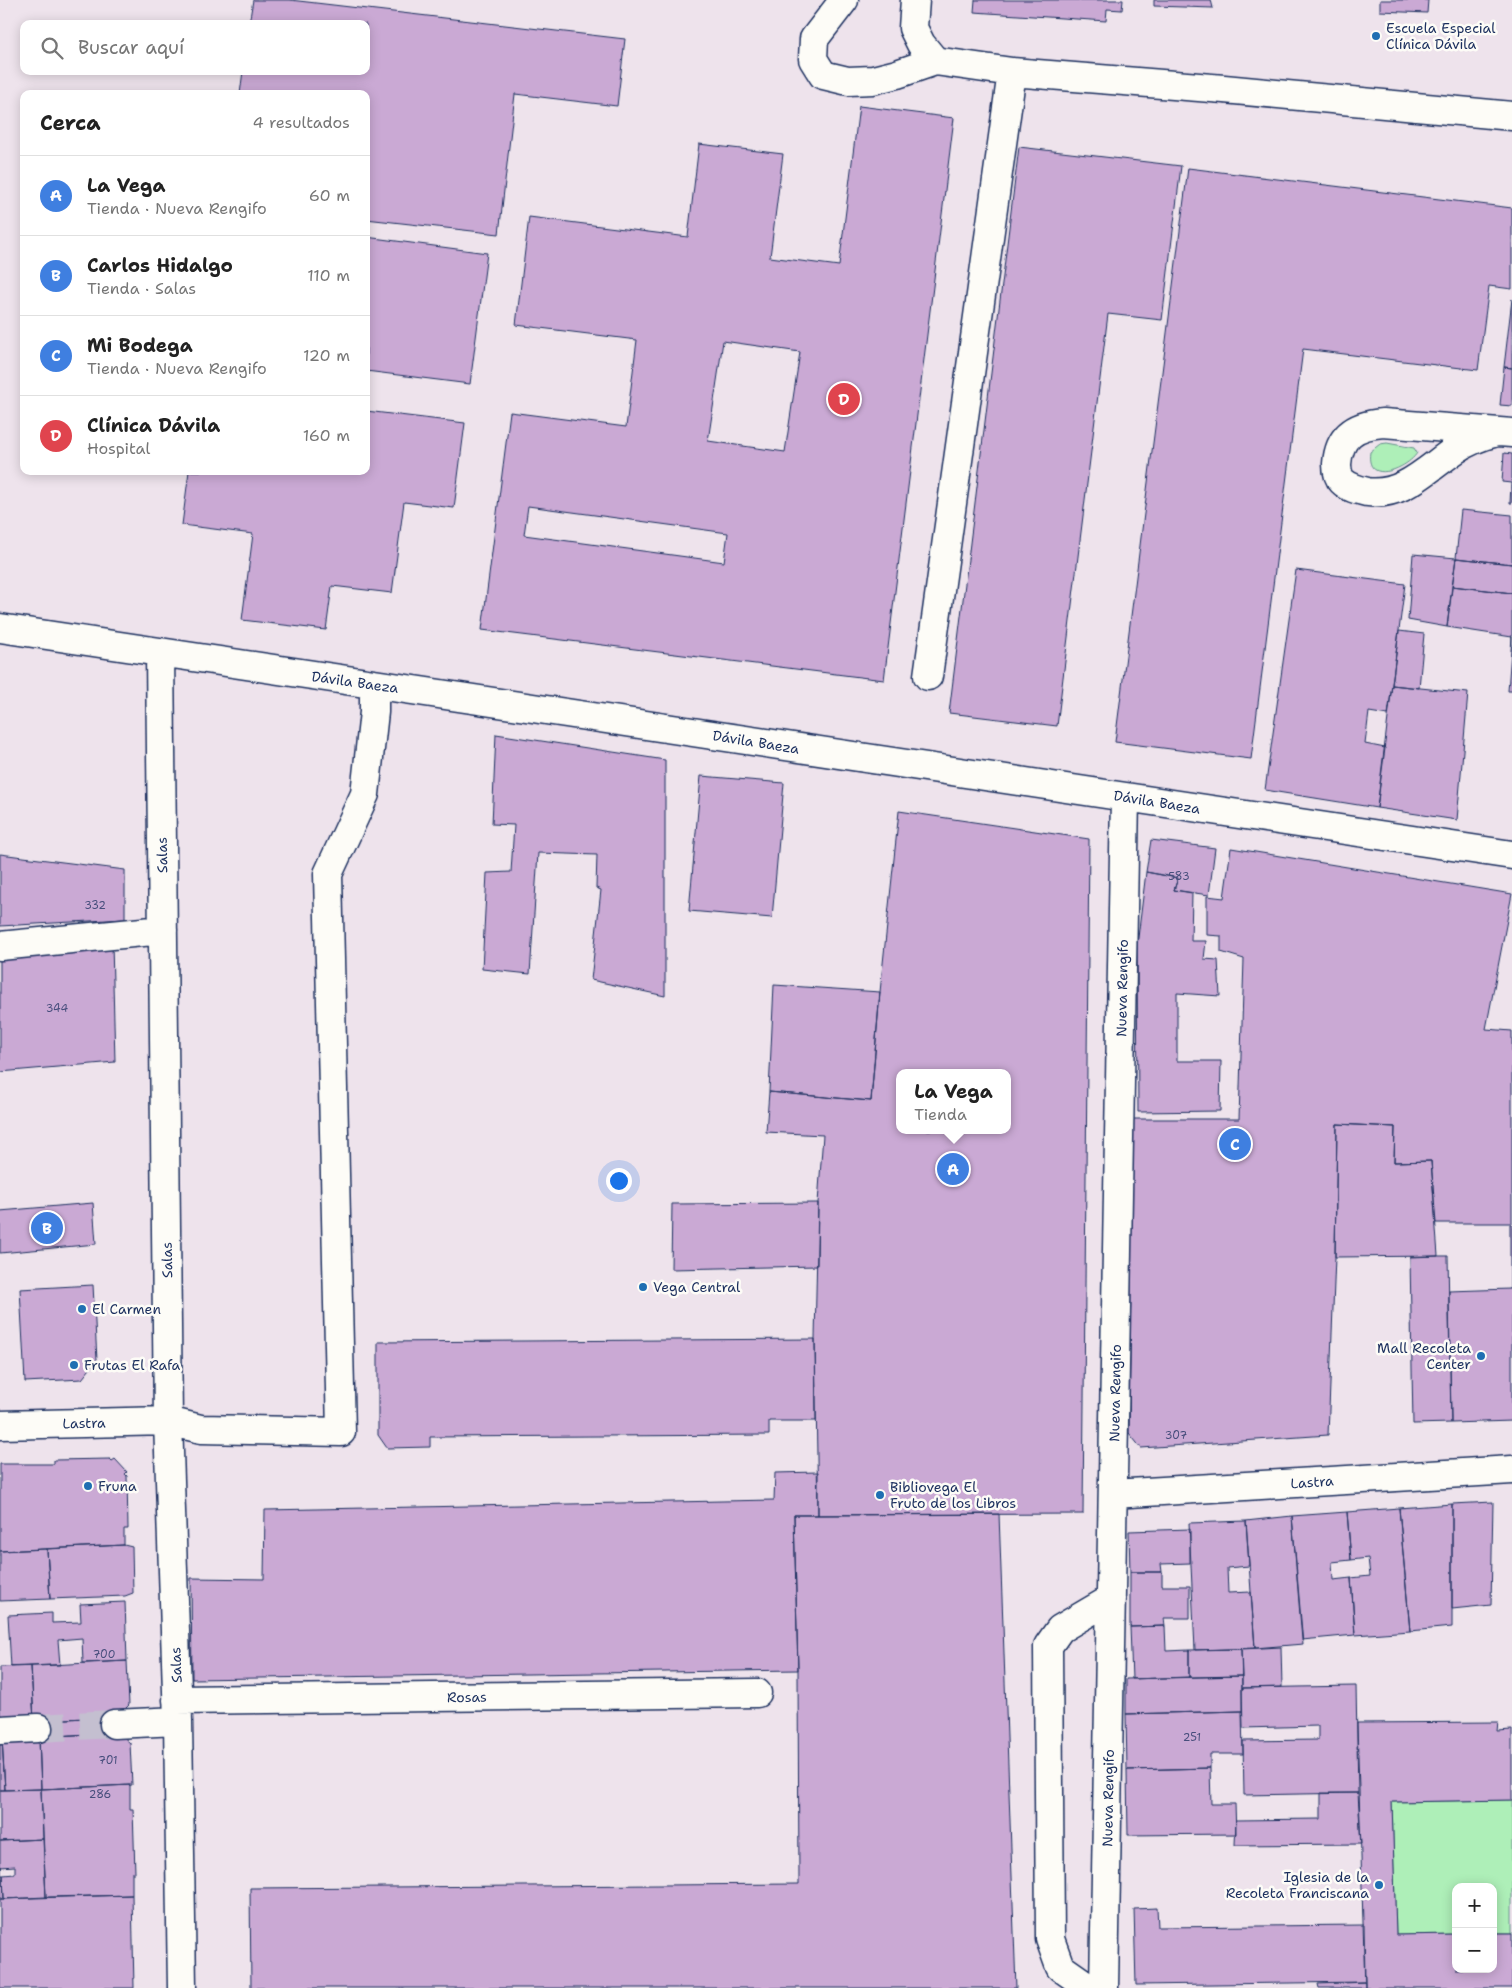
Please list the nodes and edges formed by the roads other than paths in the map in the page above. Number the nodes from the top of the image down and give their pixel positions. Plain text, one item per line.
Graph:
1 (844, 0) edge
2 (914, 0) edge
3 (936, 61) junction
4 (1012, 72) junction
5 (1512, 116) edge
6 (1504, 432) edge
7 (0, 628) edge
8 (160, 653) junction
9 (928, 676) dead end
10 (374, 684) junction
11 (1125, 797) junction
12 (1512, 856) edge
13 (163, 930) junction
14 (0, 946) edge
15 (168, 1421) junction
16 (0, 1425) edge
17 (1512, 1470) edge
18 (1113, 1494) junction
19 (1111, 1599) junction
20 (757, 1693) dead end
21 (178, 1710) junction
22 (114, 1724) tunnel mouth
23 (38, 1728) tunnel mouth
24 (0, 1730) edge
25 (182, 1988) edge
26 (1090, 1988) edge
27 (1104, 1988) edge

1 - 3 street
2 - 3 street
3 - 4 street
4 - 5 street
4 - 9 street
6 - 6 street
7 - 8 street, Dávila Baeza
8 - 10 street, Dávila Baeza
8 - 13 street, Salas
10 - 11 street, Dávila Baeza
10 - 15 street, Lastra
11 - 12 street, Dávila Baeza
11 - 18 street, Nueva Rengifo
13 - 14 street
13 - 15 street, Salas
15 - 16 street, Lastra
15 - 21 street, Salas
17 - 18 street, Lastra
18 - 19 street, Nueva Rengifo
19 - 26 street
19 - 27 street, Nueva Rengifo
20 - 21 street, Rosas
21 - 22 street, Rosas
21 - 25 street, Salas
23 - 24 street

